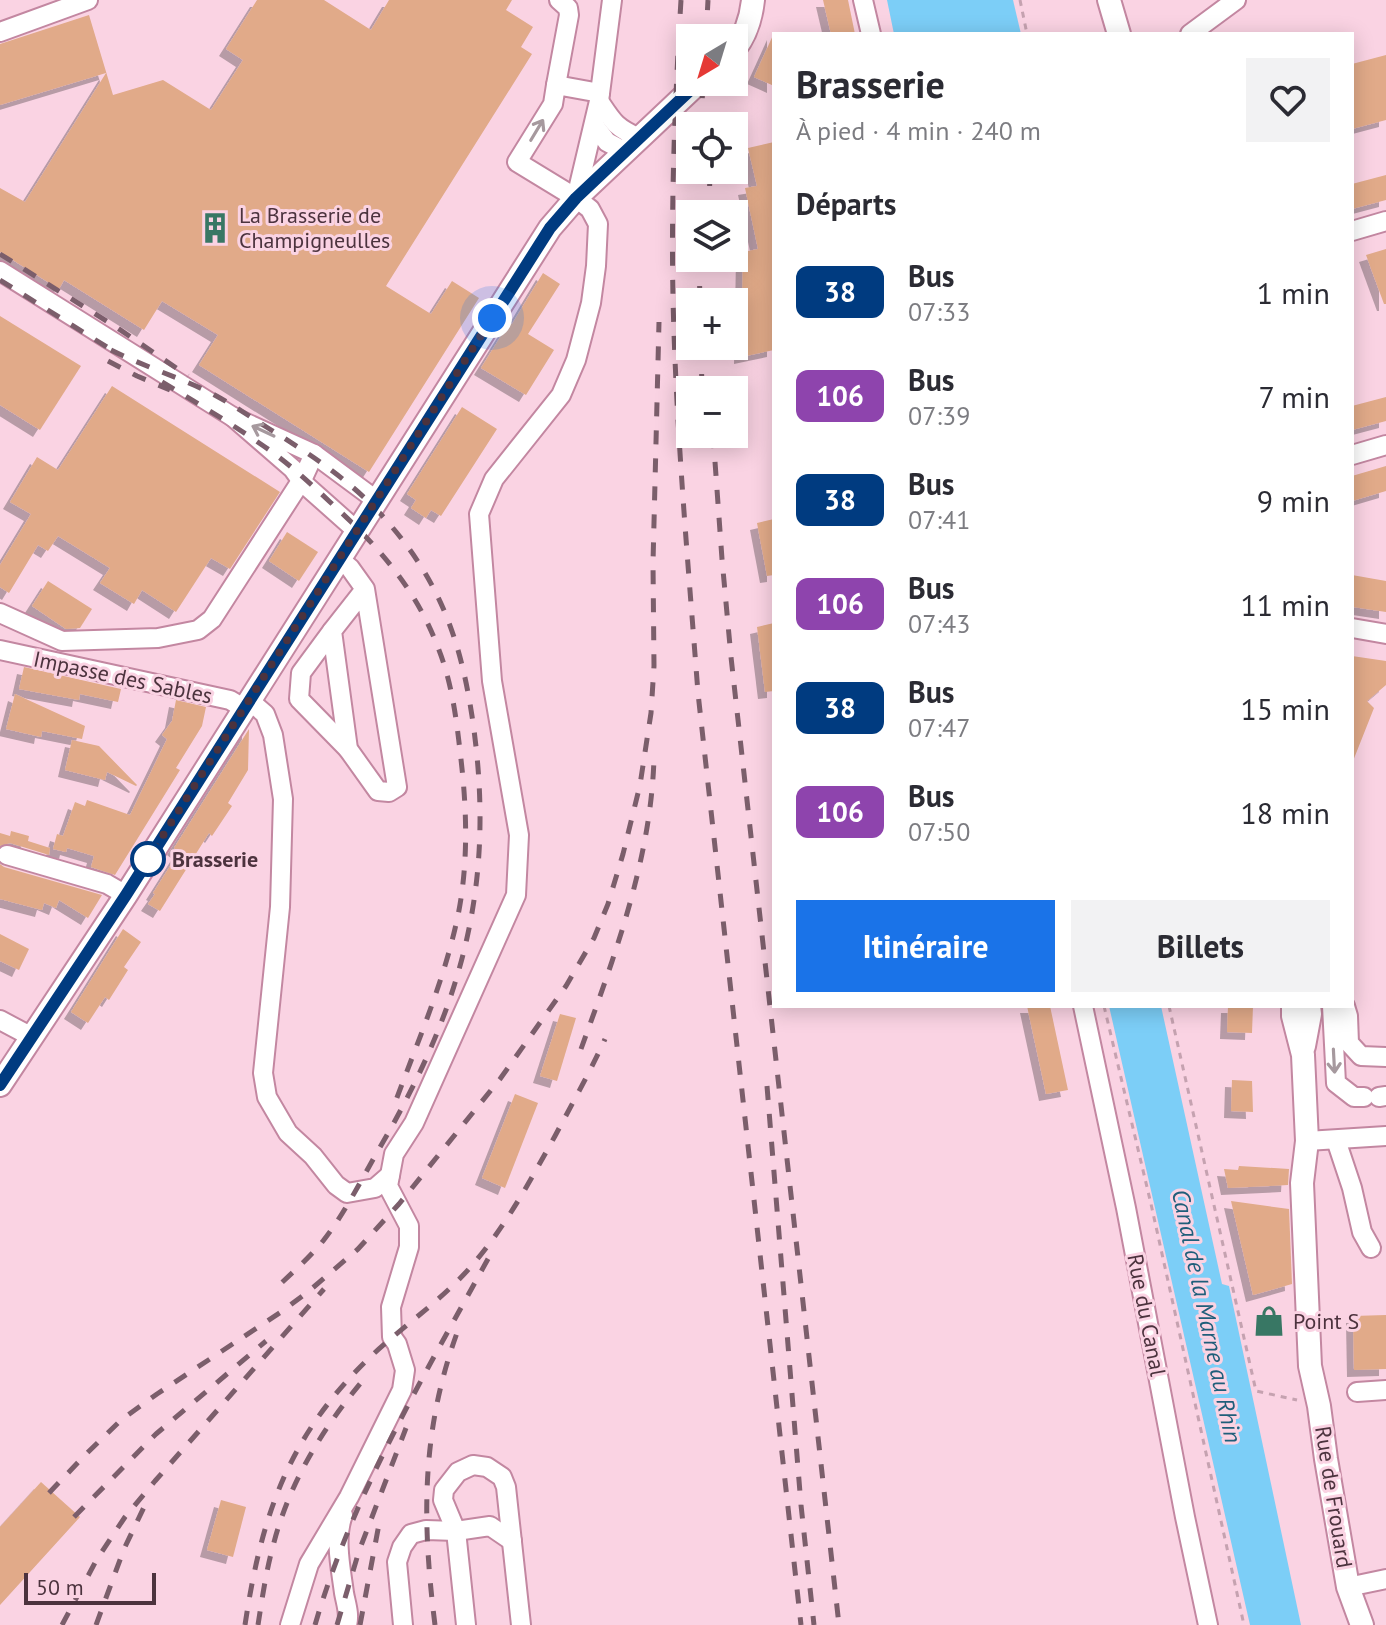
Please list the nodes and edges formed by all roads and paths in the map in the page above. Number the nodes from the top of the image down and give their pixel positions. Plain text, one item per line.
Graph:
1 (88, 0) edge
2 (559, 0) edge
3 (612, 0) edge
4 (753, 0) edge
5 (863, 0) edge
6 (1020, 0) edge
7 (1095, 0) edge
8 (1109, 0) edge
9 (1236, 0) edge
10 (748, 26) edge
11 (0, 32) edge
12 (871, 32) edge
13 (1027, 32) edge
14 (1105, 32) edge
15 (1118, 32) edge
16 (1193, 32) edge
17 (556, 85) junction
18 (684, 96) edge
19 (600, 97) junction
20 (594, 125) junction
21 (631, 145) junction
22 (576, 198) junction
23 (1386, 221) edge
24 (1354, 230) edge
25 (0, 271) edge
26 (233, 417) junction
27 (1386, 445) edge
28 (314, 454) junction
29 (1354, 454) edge
30 (301, 480) junction
31 (376, 500) junction
32 (357, 531) junction
33 (339, 559) junction
34 (365, 589) junction
35 (0, 613) edge
36 (1354, 628) edge
37 (332, 631) junction
38 (1386, 634) edge
39 (0, 650) edge
40 (247, 705) junction
41 (348, 749) junction
42 (7, 855) dead end
43 (126, 895) junction
44 (1083, 1008) edge
45 (1104, 1008) edge
46 (1169, 1008) edge
47 (1293, 1008) edge
48 (1309, 1008) edge
49 (1332, 1008) edge
50 (1346, 1008) edge
51 (0, 1020) edge
52 (32, 1037) junction
53 (1303, 1055) junction
54 (1386, 1057) edge
55 (0, 1085) edge
56 (1376, 1097) edge
57 (1386, 1136) edge
58 (1336, 1140) junction
59 (1307, 1141) junction
60 (390, 1175) junction
61 (1371, 1248) dead end
62 (1386, 1390) edge
63 (1357, 1392) dead end
64 (1296, 1400) dead end
65 (349, 1497) junction
66 (456, 1531) junction
67 (512, 1541) junction
68 (1386, 1579) edge
69 (1348, 1587) junction
70 (290, 1625) edge
71 (347, 1625) edge
72 (403, 1625) edge
73 (466, 1625) edge
74 (521, 1625) edge
75 (1208, 1625) edge
76 (1244, 1625) edge
77 (1348, 1625) edge
78 (1362, 1625) edge

1 - 11 street
2 - 17 street
3 - 19 street
4 - 10 main road
5 - 12 street
6 - 13 path
7 - 14 main road
8 - 15 main road
9 - 16 street
17 - 19 street
22 -> 17 street
18 - 21 main road
19 - 20 street
19 - 21 street
20 - 21 street
20 - 22 street
21 - 22 main road
22 - 31 main road
22 - 60 street
23 - 24 street
25 - 26 street
28 -> 26 street
26 - 30 street
27 - 29 street
28 - 30 street
28 - 31 street
30 - 32 street
30 - 35 street
31 - 32 main road
32 - 33 main road
33 - 34 street
33 - 40 main road
34 - 37 street
34 - 41 street
36 - 38 street
37 - 41 street
37 - 41 street
39 - 40 street, Impasse des Sables
40 - 43 main road
40 - 60 street
42 - 43 street
43 - 52 main road
44 - 75 street, Rue du Canal
45 - 76 path
46 - 64 path
47 - 53 main road, Rue de Frouard
48 - 53 main road, Rue de Frouard
49 -> 56 street
50 - 54 street
51 - 52 street
52 - 55 main road
53 - 59 main road, Rue de Frouard
57 - 58 street
58 - 59 street
58 - 61 street
59 - 69 main road, Rue de Frouard
60 - 65 street
62 - 63 street
65 - 70 street
65 - 71 street
66 - 67 street
66 - 67 street
66 - 72 street
66 - 73 street
67 - 74 street
68 - 69 street
69 - 77 main road, Rue de Frouard
69 - 78 main road, Rue de Frouard

